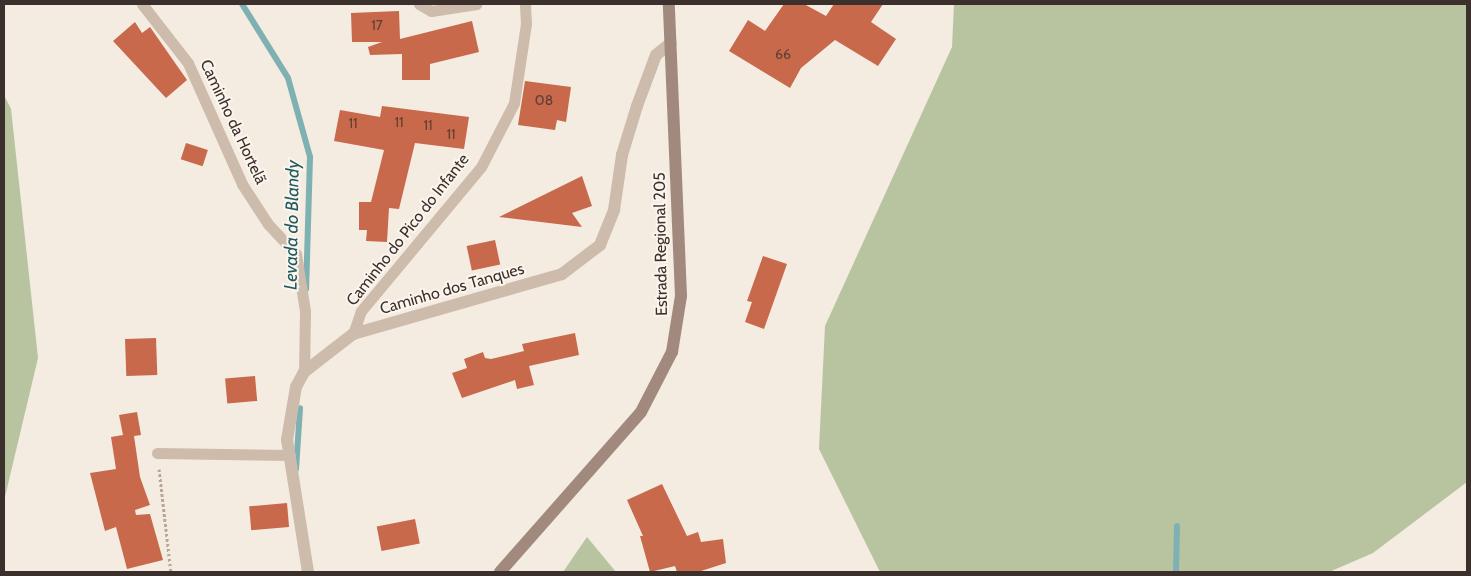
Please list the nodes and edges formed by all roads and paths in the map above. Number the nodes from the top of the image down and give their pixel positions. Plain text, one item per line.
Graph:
1 (142, 4) edge
2 (419, 4) edge
3 (476, 4) edge
4 (525, 4) edge
5 (668, 4) edge
6 (671, 43) junction
7 (353, 334) junction
8 (304, 372) junction
9 (157, 453) joint
10 (290, 455) junction
11 (171, 572) edge
12 (308, 572) edge
13 (500, 572) edge

1 - 8 lane, Caminho da Hortelã
2 - 3 lane
4 - 7 lane, Caminho do Pico do Infante
5 - 6 main road, Estrada Regional 205
6 - 7 street, Caminho dos Tanques
6 - 13 main road, Estrada Regional 205
7 - 8 street, Caminho dos Tanques
8 - 10 street
9 - 10 lane
9 - 11 path
10 - 12 street

